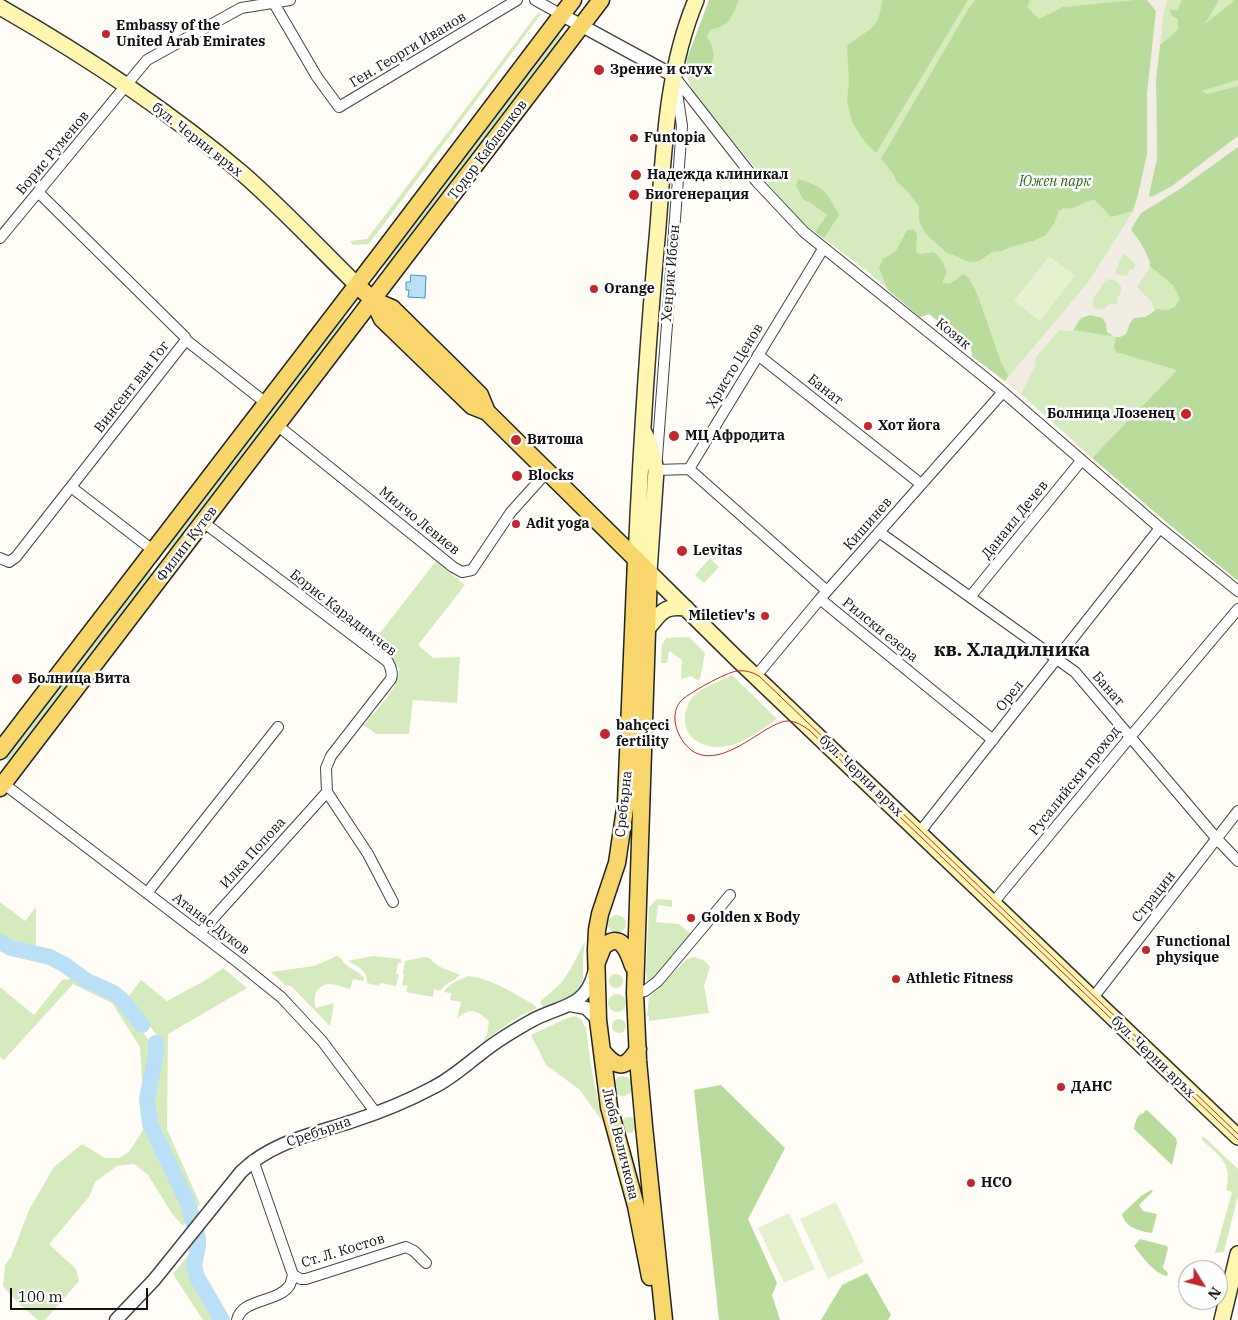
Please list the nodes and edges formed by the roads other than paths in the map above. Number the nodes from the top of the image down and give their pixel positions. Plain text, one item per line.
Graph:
1 (290, 0) edge
2 (517, 0) edge
3 (535, 0) edge
4 (573, 0) edge
5 (601, 0) edge
6 (696, 0) edge
7 (273, 2) edge
8 (0, 7) edge
9 (562, 15) junction
10 (582, 26) junction
11 (674, 76) junction
12 (127, 86) junction
13 (38, 192) junction
14 (0, 238) edge
15 (823, 249) junction
16 (357, 285) junction
17 (373, 300) junction
18 (186, 340) junction
19 (758, 355) junction
20 (1003, 392) junction
21 (266, 403) junction
22 (277, 426) junction
23 (643, 430) junction
24 (1081, 461) junction
25 (689, 469) junction
26 (656, 470) junction
27 (547, 472) junction
28 (921, 484) junction
29 (72, 487) junction
30 (203, 522) junction
31 (1160, 528) junction
32 (879, 532) junction
33 (154, 551) junction
34 (0, 558) edge
35 (636, 559) junction
36 (649, 572) junction
37 (1238, 591) edge
38 (823, 595) junction
39 (970, 597) junction
40 (686, 608) junction
41 (1238, 609) edge
42 (647, 629) junction
43 (1056, 658) junction
44 (756, 676) junction
45 (278, 727) dead end
46 (1130, 736) junction
47 (993, 740) junction
48 (0, 751) edge
49 (1, 784) edge
50 (327, 792) junction
51 (1238, 811) edge
52 (919, 833) junction
53 (1217, 839) junction
54 (1238, 861) edge
55 (147, 893) junction
56 (730, 895) dead end
57 (393, 902) dead end
58 (993, 903) junction
59 (200, 933) junction
60 (596, 966) junction
61 (635, 970) junction
62 (636, 993) junction
63 (1092, 998) junction
64 (570, 1005) junction
65 (598, 1020) junction
66 (638, 1050) junction
67 (603, 1052) junction
68 (376, 1113) junction
69 (1238, 1137) edge
70 (253, 1160) junction
71 (1238, 1254) edge
72 (426, 1263) dead end
73 (293, 1275) junction
74 (116, 1320) edge
75 (237, 1320) edge
76 (653, 1320) edge
77 (664, 1320) edge
78 (1222, 1320) edge

1 - 7 street, Борис Руменов
2 - 7 street, Ген. Георги Иванов
3 - 9 street
4 - 9 main road, Тодор Каблешков
5 - 10 main road, Тодор Каблешков
6 - 11 main road, Хенрик Ибсен
7 - 12 street, Борис Руменов
8 - 12 main road, бул. Черни връх
9 - 10 street
9 - 16 main road, Тодор Каблешков
10 - 11 street
10 - 17 main road, Тодор Каблешков
11 - 15 street, Козяк
11 - 23 main road, Хенрик Ибсен
11 - 26 street, Хенрик Ибсен
12 - 13 street, Борис Руменов
12 - 16 main road, бул. Черни връх
13 - 14 street, Борис Руменов
13 - 18 street, Винсент ван Гог
15 - 19 street, Христо Ценов
15 - 20 street, Козяк
16 - 17 main road, бул. Черни връх
16 - 21 main road, Филип Кутев
17 - 22 main road, Филип Кутев
17 - 27 main road, бул. Черни връх
18 - 21 street
18 - 29 street, Винсент ван Гог
19 - 25 street, Христо Ценов
19 - 28 street, Банат
20 - 24 street, Козяк
20 - 28 street, Кишинев
21 - 33 main road, Филип Кутев
22 - 27 street, Милчо Левиев
22 - 30 main road, Филип Кутев
23 - 26 main road, Хенрик Ибсен
23 - 35 main road, Хенрик Ибсен
24 - 31 street, Козяк
24 - 39 street, Данаил Дечев
25 - 26 street
25 - 38 street, Рилски езера
26 - 36 main road, Хенрик Ибсен
27 - 35 main road, бул. Черни връх
28 - 32 street, Кишинев
29 - 33 street
29 - 34 street, Винсент ван Гог
30 - 49 main road, Филип Кутев
30 - 50 street, Борис Карадимчев
31 - 37 street, Козяк
31 - 43 street, Орел
32 - 38 street, Кишинев
32 - 39 street, Банат
33 - 48 main road, Филип Кутев
35 - 36 main road, бул. Черни връх
35 - 60 main road, Сребърна
36 - 40 main road, бул. Черни връх
36 - 42 main road, Сребърна
38 - 44 street, Кишинев
38 - 47 street, Рилски езера
39 - 43 street, Банат
40 - 42 main road
40 - 44 main road, бул. Черни връх
41 - 46 street, Русалийски проход
42 - 61 main road, Сребърна
43 - 46 street, Банат
43 - 47 street, Орел
44 - 52 main road, бул. Черни връх
45 - 55 street
46 - 53 street, Банат
46 - 58 street, Русалийски проход
47 - 52 street, Орел
49 - 55 street, Атанас Дуков
50 - 57 street
50 - 59 street, Илка Попова
51 - 53 street, Страцин
52 - 58 main road, бул. Черни връх
53 - 54 street, Банат
53 - 63 street, Страцин
55 - 59 street, Атанас Дуков
56 - 62 street
58 - 63 main road, бул. Черни връх
59 - 68 street, Атанас Дуков
60 - 61 main road
60 - 64 street, Сребърна
60 - 65 main road, Люба Величкова
61 - 62 main road, Сребърна
62 - 66 main road, Сребърна
63 - 69 main road, бул. Черни връх
64 - 65 street
64 - 68 street, Сребърна
65 - 67 main road, Люба Величкова
66 - 67 main road
66 - 77 main road, Люба Величкова
67 - 76 main road, Люба Величкова
68 - 70 street, Сребърна
70 - 73 street, Ст. Л. Костов
70 - 74 street, Сребърна
71 - 78 main road
72 - 73 street, Ст. Л. Костов
73 - 75 street, Ст. Л. Костов

